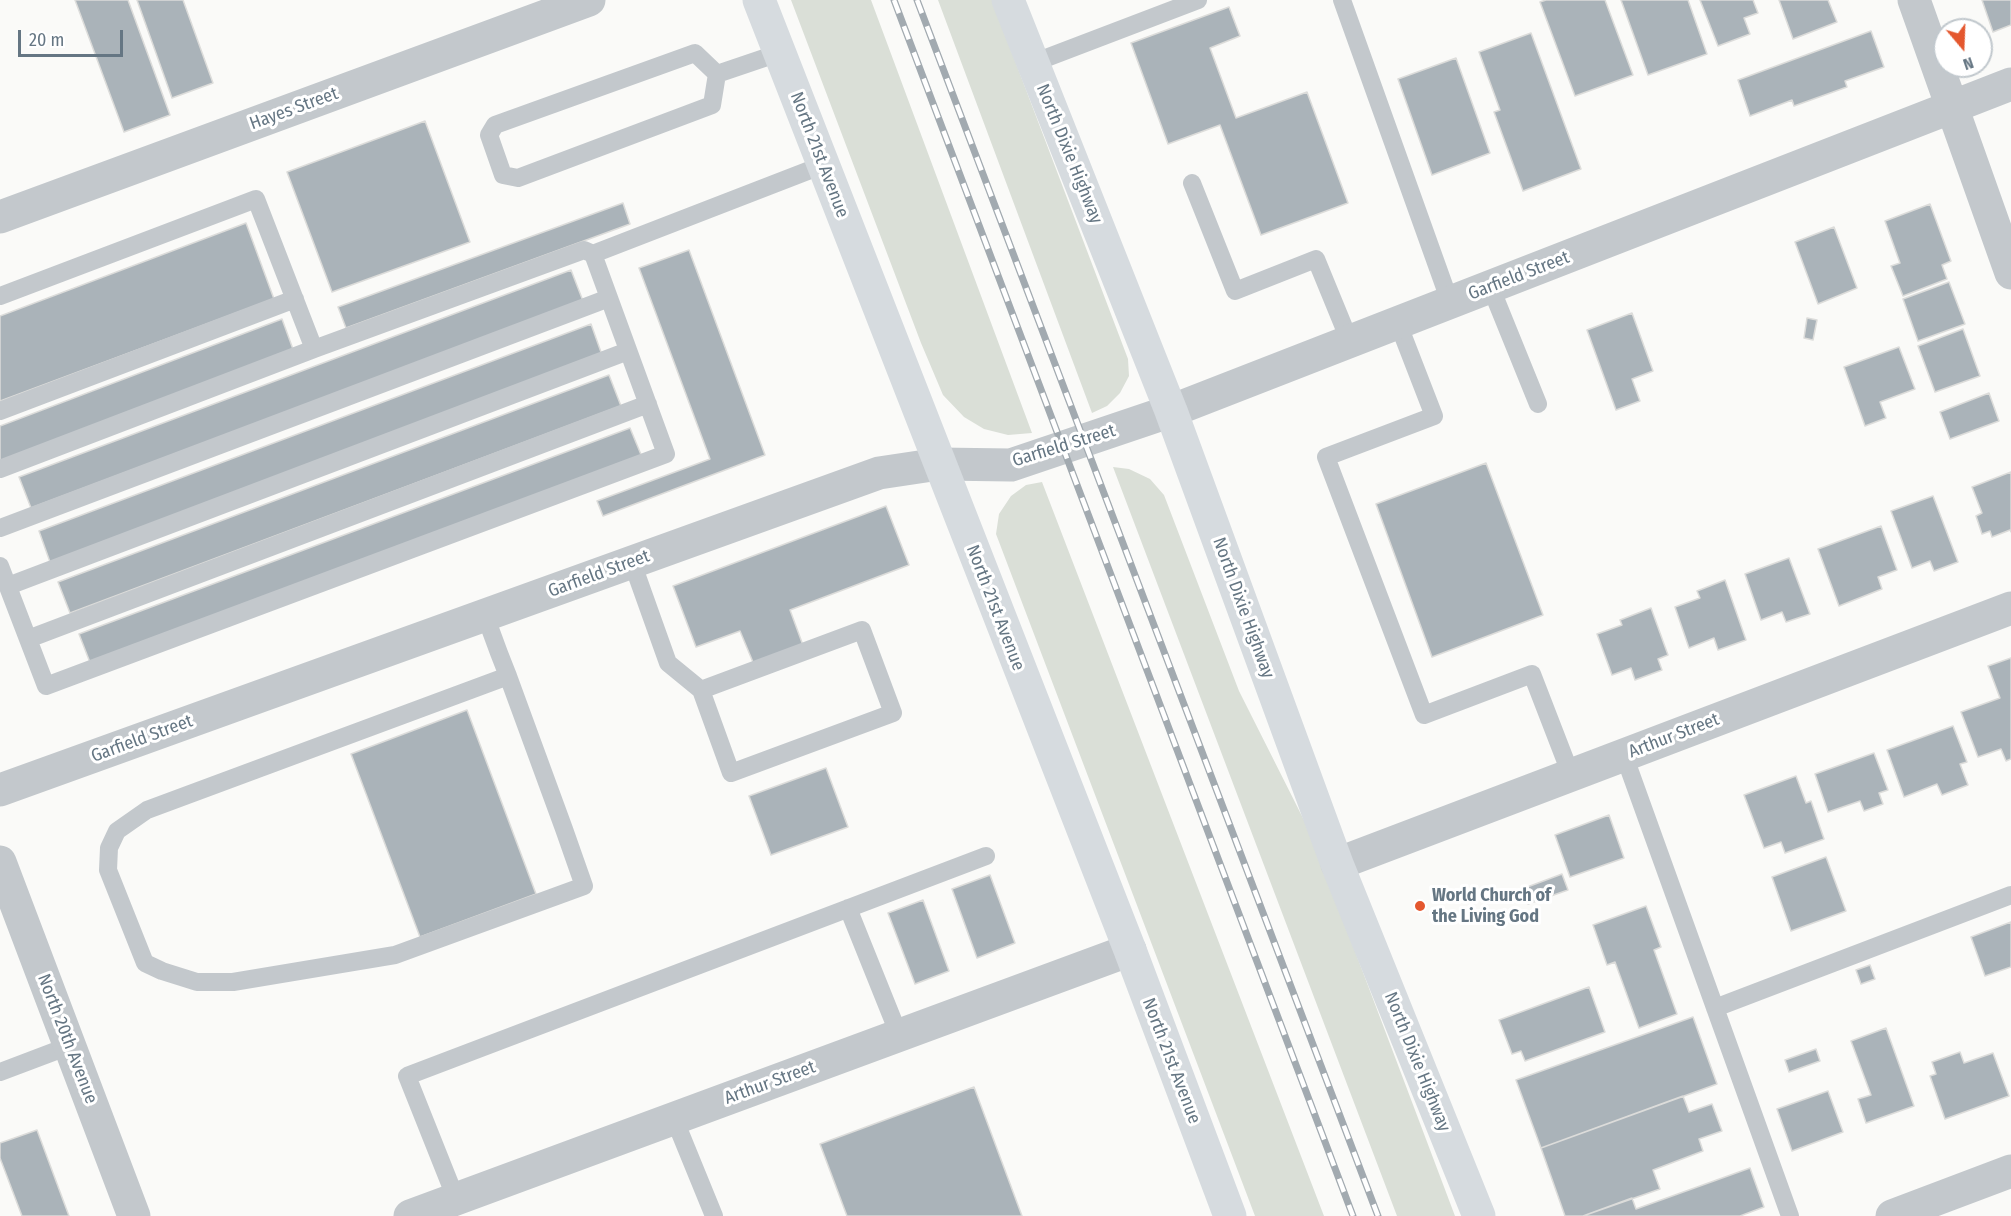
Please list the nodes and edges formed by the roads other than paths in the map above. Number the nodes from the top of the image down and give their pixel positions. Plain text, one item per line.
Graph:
1 (589, 0) edge
2 (759, 0) edge
3 (1008, 0) edge
4 (1198, 0) edge
5 (1342, 0) edge
6 (1914, 0) edge
7 (779, 53) junction
8 (1033, 63) junction
9 (717, 74) junction
10 (2011, 84) edge
11 (1952, 106) junction
12 (823, 165) junction
13 (1192, 183) dead end
14 (0, 217) edge
15 (593, 254) junction
16 (2011, 273) edge
17 (1491, 288) junction
18 (0, 296) edge
19 (609, 298) junction
20 (295, 299) junction
21 (1450, 302) junction
22 (1398, 323) junction
23 (1350, 342) junction
24 (314, 349) junction
25 (628, 351) junction
26 (648, 404) junction
27 (1538, 404) dead end
28 (0, 411) edge
29 (1171, 411) junction
30 (939, 464) junction
31 (0, 469) edge
32 (0, 528) edge
33 (632, 562) junction
34 (0, 566) edge
35 (8, 586) junction
36 (2011, 608) edge
37 (485, 615) junction
38 (28, 639) junction
39 (508, 676) junction
40 (701, 690) junction
41 (1624, 755) junction
42 (1570, 775) junction
43 (0, 790) edge
44 (986, 856) dead end
45 (0, 862) edge
46 (1337, 864) junction
47 (2011, 894) edge
48 (848, 908) junction
49 (1130, 950) junction
50 (1715, 1008) junction
51 (899, 1035) junction
52 (69, 1046) junction
53 (0, 1072) edge
54 (674, 1118) junction
55 (2011, 1171) edge
56 (456, 1199) junction
57 (134, 1216) edge
58 (410, 1216) edge
59 (714, 1216) edge
60 (1230, 1216) edge
61 (1479, 1216) edge
62 (1790, 1216) edge
63 (1892, 1216) edge

1 - 14 street, Hayes Street
2 - 7 main road, North 21st Avenue
3 - 8 main road, North Dixie Highway
4 - 8 lane
5 - 21 lane
6 - 11 street
7 - 9 lane
7 - 12 main road, North 21st Avenue
8 - 29 main road, North Dixie Highway
9 - 9 lane
10 - 11 street, Garfield Street
11 - 16 street
11 - 17 street, Garfield Street
12 - 15 lane
12 - 30 main road, North 21st Avenue
13 - 23 lane
15 - 19 lane
15 - 24 lane
17 - 21 street, Garfield Street
17 - 27 lane
18 - 20 lane
19 - 25 lane
19 - 32 lane
20 - 24 lane
20 - 28 lane
21 - 22 street, Garfield Street
22 - 23 street, Garfield Street
22 - 42 lane
23 - 29 street, Garfield Street
24 - 31 lane
25 - 26 lane
25 - 35 lane
26 - 38 lane
26 - 38 lane
29 - 30 street, Garfield Street
29 - 46 main road, North Dixie Highway
30 - 33 street, Garfield Street
30 - 49 main road, North 21st Avenue
33 - 37 street, Garfield Street
33 - 40 lane
34 - 35 lane
35 - 38 lane
36 - 41 street, Arthur Street
37 - 39 lane
37 - 43 street, Garfield Street
39 - 39 lane
40 - 40 lane
41 - 42 street, Arthur Street
41 - 50 lane
42 - 46 street, Arthur Street
44 - 48 lane
45 - 52 street, North 20th Avenue
46 - 61 main road, North Dixie Highway
47 - 50 lane
48 - 51 lane
48 - 56 lane
49 - 51 street, Arthur Street
49 - 60 main road, North 21st Avenue
50 - 62 lane
51 - 54 street, Arthur Street
52 - 53 lane
52 - 57 street, North 20th Avenue
54 - 56 street, Arthur Street
54 - 59 lane
55 - 63 street
56 - 58 street, Arthur Street

